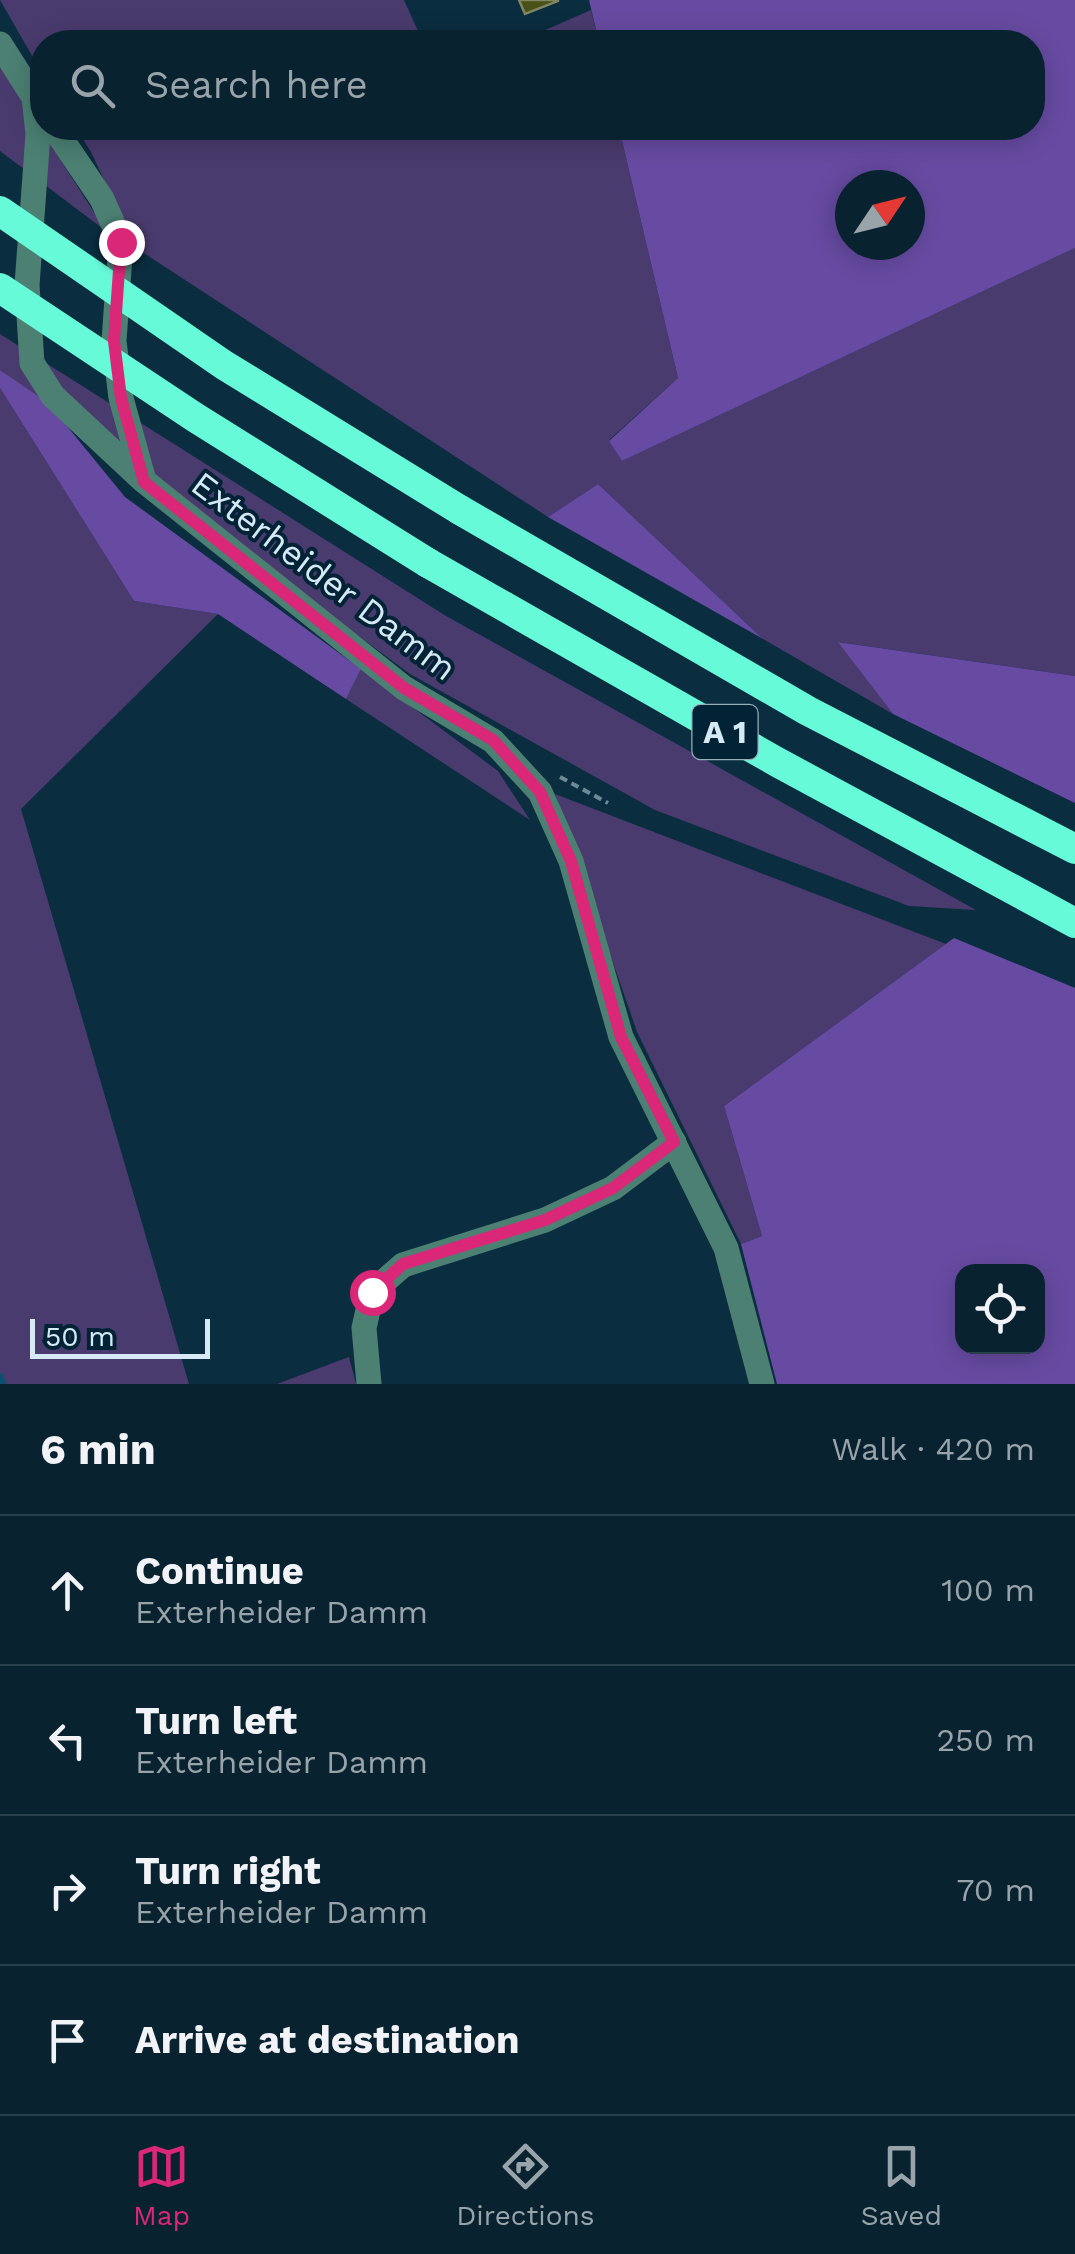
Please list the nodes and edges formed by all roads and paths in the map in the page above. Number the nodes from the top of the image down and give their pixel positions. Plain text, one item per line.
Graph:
1 (0, 44) edge
2 (30, 91) edge
3 (37, 140) edge
4 (62, 140) edge
5 (0, 211) edge
6 (0, 288) edge
7 (144, 482) junction
8 (1075, 849) edge
9 (1075, 923) edge
10 (674, 1142) junction
11 (368, 1384) edge
12 (762, 1384) edge

1 - 2 street, Exterheider Damm
3 - 7 street, Exterheider Damm
4 - 7 street, Exterheider Damm
5 - 8 highway, A 1, bridge
6 - 9 highway, A 1, bridge
7 - 10 street, Exterheider Damm
10 - 11 street
10 - 12 street, Exterheider Damm

